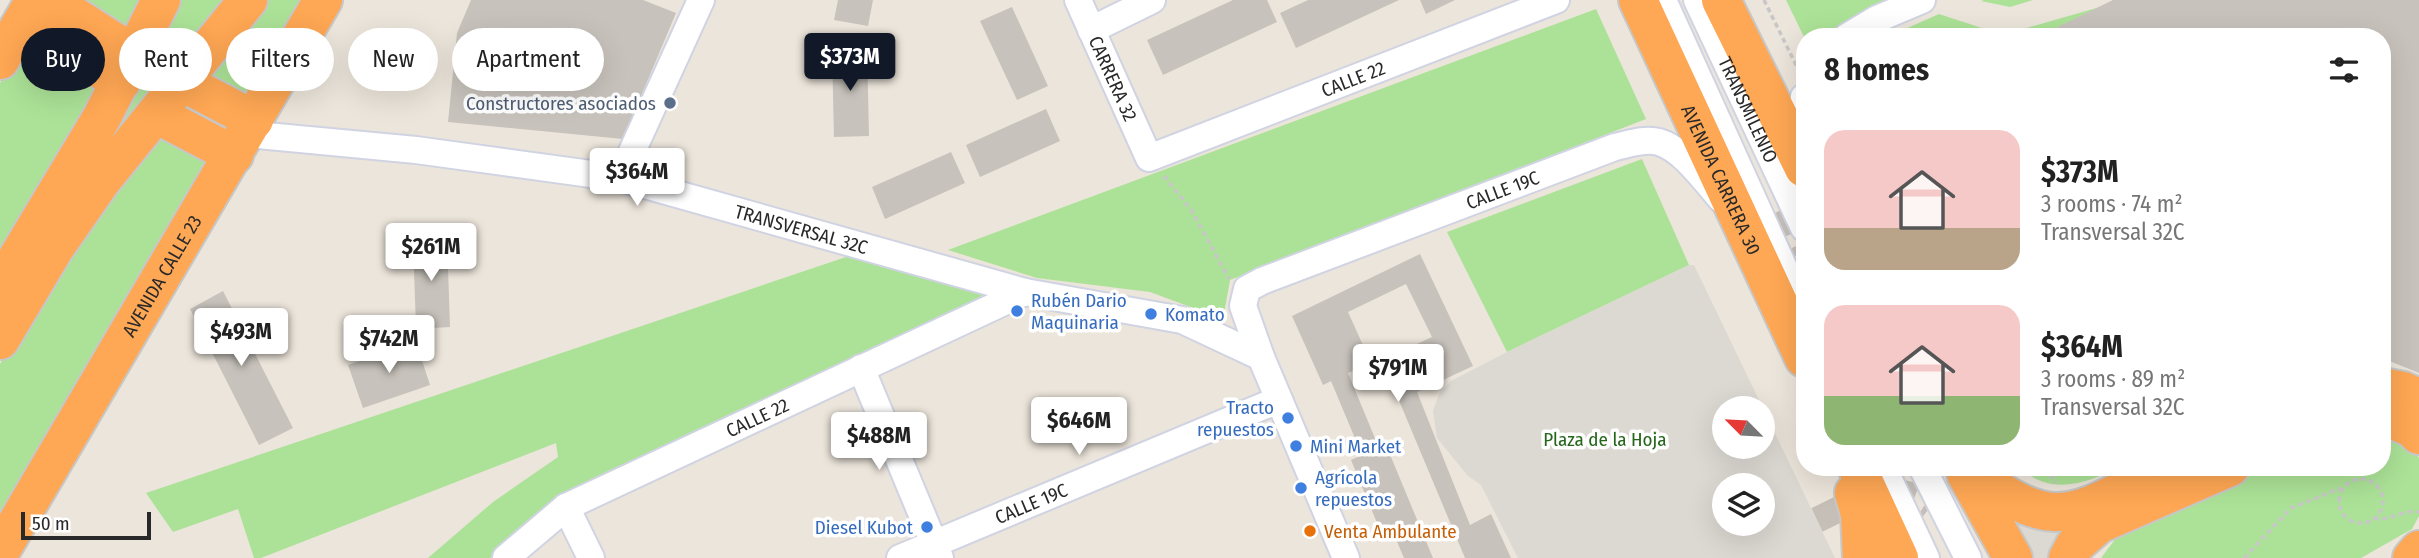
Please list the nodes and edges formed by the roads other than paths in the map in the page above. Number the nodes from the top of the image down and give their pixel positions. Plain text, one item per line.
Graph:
1 (161, 0) edge
2 (248, 0) edge
3 (323, 0) edge
4 (701, 0) edge
5 (1078, 0) edge
6 (1152, 0) edge
7 (1556, 0) edge
8 (1638, 0) edge
9 (1662, 0) edge
10 (1697, 0) edge
11 (1922, 0) edge
12 (36, 7) edge
13 (1715, 14) edge
14 (147, 28) edge
15 (1862, 28) edge
16 (1091, 30) junction
17 (1681, 39) junction
18 (212, 45) edge
19 (0, 60) edge
20 (119, 62) edge
21 (119, 83) edge
22 (175, 91) edge
23 (192, 91) edge
24 (156, 114) junction
25 (245, 136) junction
26 (1796, 153) edge
27 (1149, 158) joint
28 (620, 178) junction
29 (1796, 210) tunnel mouth
30 (1737, 215) junction
31 (0, 287) edge
32 (1025, 292) junction
33 (1796, 294) edge
34 (0, 340) edge
35 (1796, 341) edge
36 (1261, 357) junction
37 (861, 368) junction
38 (2391, 389) edge
39 (2419, 398) edge
40 (1278, 400) junction
41 (2391, 419) edge
42 (2419, 435) edge
43 (1849, 476) edge
44 (1861, 476) edge
45 (1887, 476) edge
46 (1927, 476) tunnel mouth
47 (1951, 476) edge
48 (1970, 476) edge
49 (1978, 476) edge
50 (2151, 476) edge
51 (2209, 476) edge
52 (566, 507) junction
53 (2419, 550) edge
54 (937, 551) edge
55 (0, 552) edge
56 (506, 558) edge
57 (591, 558) edge
58 (900, 558) edge
59 (1346, 558) edge
60 (1862, 558) edge
61 (1899, 558) edge
62 (1926, 558) edge
63 (1968, 558) edge
64 (1989, 558) edge
65 (2013, 558) edge
66 (2068, 558) edge
67 (2412, 558) edge

1 - 14 highway
2 - 18 highway
3 - 25 highway, AVENIDA CALLE 23
4 - 28 street
5 - 16 street, CARRERA 32
6 - 16 street
7 - 27 street, CALLE 22
8 - 30 highway, AVENIDA CARRERA 30
9 - 17 street, TRANSMILENIO
10 - 13 street, TRANSMILENIO
11 - 15 street
12 - 19 highway
12 - 20 highway
13 - 17 street, TRANSMILENIO
13 - 26 highway
13 - 29 street, TRANSMILENIO
16 - 27 street, CARRERA 32
17 - 33 street, TRANSMILENIO
21 - 31 highway
22 - 24 highway
23 - 25 highway
24 - 25 highway
24 - 34 highway
25 - 28 street, TRANSVERSAL 32C
25 - 55 highway, AVENIDA CALLE 23
28 - 32 street, TRANSVERSAL 32C
30 - 35 highway, AVENIDA CARRERA 30
30 - 36 street, CALLE 19C
32 - 36 street, TRANSVERSAL 32C
32 - 37 street, CALLE 22
36 - 40 street
37 - 52 street, CALLE 22
37 - 54 street
38 - 39 highway
40 - 54 street, CALLE 19C
40 - 59 street
41 - 42 highway
43 - 60 highway
44 - 61 highway
45 - 62 street
46 - 63 street
47 - 64 highway
48 - 65 highway
49 - 50 highway
51 - 66 highway
52 - 56 street, CALLE 22
52 - 57 street
53 - 67 highway
54 - 58 street, CALLE 19C

